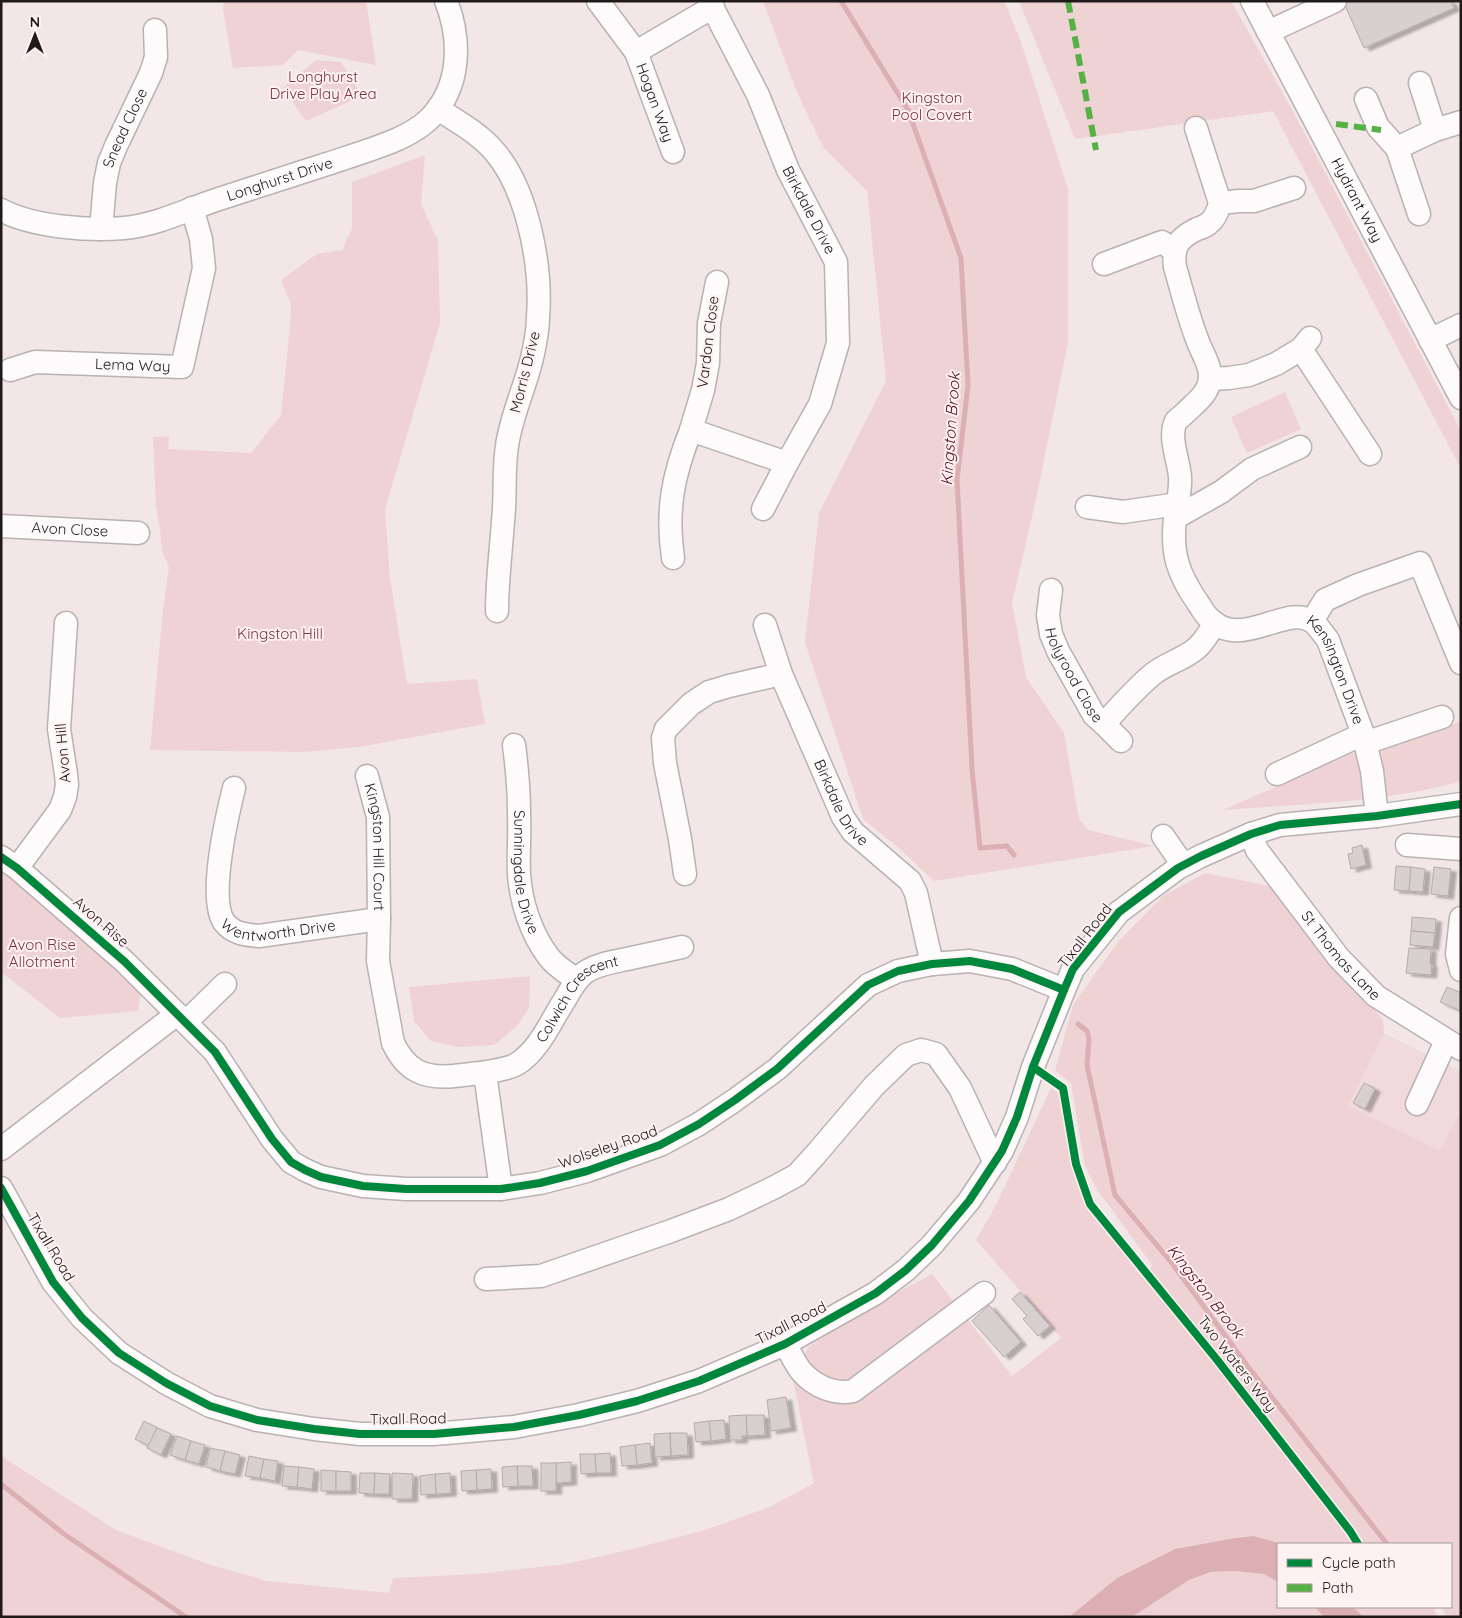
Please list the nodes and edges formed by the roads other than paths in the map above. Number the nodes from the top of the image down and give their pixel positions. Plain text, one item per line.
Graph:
1 (446, 1) edge
2 (598, 1) edge
3 (1252, 1) edge
4 (1335, 1) edge
5 (711, 4) edge
6 (155, 30) dead end
7 (1268, 32) junction
8 (636, 52) junction
9 (1420, 83) dead end
10 (1366, 99) dead end
11 (438, 109) junction
12 (1461, 122) edge
13 (1196, 128) dead end
14 (1436, 130) junction
15 (1396, 148) junction
16 (673, 152) dead end
17 (1294, 188) dead end
18 (1229, 202) junction
19 (192, 208) junction
20 (1, 210) edge
21 (1419, 214) dead end
22 (101, 229) junction
23 (1174, 251) junction
24 (1104, 264) dead end
25 (717, 282) dead end
26 (1461, 325) edge
27 (1430, 340) junction
28 (10, 370) dead end
29 (1210, 379) junction
30 (1461, 398) edge
31 (691, 430) junction
32 (1300, 447) dead end
33 (1370, 454) dead end
34 (787, 463) junction
35 (1087, 507) dead end
36 (763, 509) dead end
37 (1177, 511) junction
38 (1, 526) edge
39 (138, 534) dead end
40 (673, 558) dead end
41 (1051, 590) dead end
42 (497, 611) dead end
43 (1312, 621) junction
44 (66, 623) dead end
45 (1215, 623) junction
46 (764, 625) dead end
47 (1461, 663) edge
48 (781, 674) junction
49 (1442, 717) dead end
50 (1104, 724) junction
51 (1364, 738) junction
52 (1121, 741) dead end
53 (514, 745) dead end
54 (1277, 774) dead end
55 (367, 776) dead end
56 (234, 788) dead end
57 (1461, 804) edge
58 (1377, 816) junction
59 (1251, 834) junction
60 (1163, 836) dead end
61 (1407, 845) dead end
62 (1451, 848) edge
63 (9, 863) edge
64 (1183, 865) junction
65 (685, 874) dead end
66 (1461, 918) edge
67 (379, 919) junction
68 (682, 947) dead end
69 (932, 964) junction
70 (1461, 970) edge
71 (577, 980) junction
72 (225, 984) dead end
73 (1064, 990) junction
74 (181, 1018) junction
75 (1454, 1045) edge
76 (484, 1073) junction
77 (1417, 1104) dead end
78 (1, 1149) edge
79 (995, 1163) junction
80 (1, 1188) edge
81 (502, 1189) junction
82 (486, 1279) dead end
83 (984, 1293) dead end
84 (785, 1344) junction

1 - 11 street, Longhurst Drive
2 - 8 street, Hogan Way
3 - 7 street, Hydrant Way
4 - 7 street
5 - 8 street, Hogan Way
5 - 34 street, Birkdale Drive
6 - 22 street, Snead Close
7 - 27 street, Hydrant Way
8 - 16 street, Hogan Way
9 - 14 street
10 - 15 street
11 - 19 street, Longhurst Drive
11 - 42 street, Morris Drive
12 - 14 street
13 - 18 street
14 - 15 street
15 - 21 street
17 - 18 street
18 - 23 street
19 - 22 street, Longhurst Drive
19 - 28 street, Lema Way
20 - 22 street, Longhurst Drive
23 - 24 street
23 - 29 street
25 - 31 street, Vardon Close
26 - 27 street
27 - 30 street, Hydrant Way
29 - 33 street
29 - 37 street
31 - 34 street
31 - 40 street, Vardon Close
32 - 37 street
34 - 36 street, Birkdale Drive
35 - 37 street
37 - 45 street
38 - 39 street, Avon Close
41 - 50 street, Holyrood Close
43 - 45 street, Kensington Drive
43 - 47 street
43 - 51 street, Kensington Drive
44 - 63 street, Avon Hill
45 - 50 street, Holyrood Close
46 - 48 street, Birkdale Drive
48 - 65 street
48 - 69 street, Birkdale Drive
49 - 51 street
50 - 52 street
51 - 54 street
51 - 58 street, Kensington Drive
53 - 71 street, Sunningdale Drive
55 - 67 street, Kingston Hill Court
56 - 67 street, Wentworth Drive
57 - 58 street, Tixall Road
58 - 59 street, Tixall Road
59 - 64 street, Tixall Road
59 - 75 street, St Thomas Lane
60 - 64 street
61 - 62 street
63 - 74 street, Avon Rise
64 - 73 street, Tixall Road
66 - 70 street
67 - 76 street, Colwich Crescent
68 - 71 street, Colwich Crescent
69 - 73 street, Wolseley Road
69 - 81 street, Wolseley Road
71 - 76 street, Colwich Crescent
72 - 74 street
73 - 79 street, Tixall Road
74 - 78 street
74 - 81 street, Wolseley Road
75 - 77 street
76 - 81 street
79 - 82 street
79 - 84 street, Tixall Road
80 - 84 street, Tixall Road
83 - 84 street

